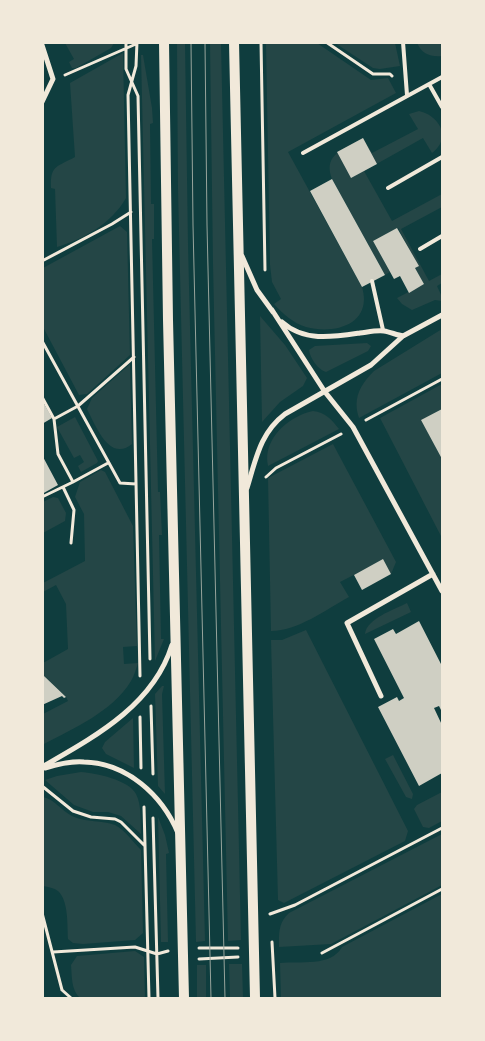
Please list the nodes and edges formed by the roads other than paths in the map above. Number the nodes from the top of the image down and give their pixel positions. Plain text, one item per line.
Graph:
1 (164, 42) edge
2 (234, 42) edge
3 (403, 42) edge
4 (42, 45) edge
5 (442, 77) edge
6 (429, 84) junction
7 (407, 95) junction
8 (42, 102) edge
9 (442, 107) edge
10 (303, 153) dead end
11 (442, 157) edge
12 (388, 188) dead end
13 (442, 236) edge
14 (238, 240) junction
15 (420, 249) dead end
16 (372, 281) dead end
17 (272, 310) junction
18 (442, 314) edge
19 (383, 330) junction
20 (403, 336) junction
21 (324, 392) junction
22 (243, 498) junction
23 (434, 574) junction
24 (442, 591) edge
25 (176, 623) junction
26 (381, 696) dead end
27 (42, 768) edge
28 (181, 844) junction
29 (184, 998) edge
30 (255, 998) edge

1 - 25 main road
2 - 14 main road
3 - 7 lane
4 - 8 street
5 - 6 lane
6 - 7 lane
6 - 9 lane
7 - 10 lane
11 - 12 lane
13 - 15 lane
14 - 17 street
14 - 22 main road
16 - 19 lane
17 - 19 street
17 - 21 street
18 - 20 street
19 - 20 street
20 - 21 street
21 - 22 street
21 - 23 street
22 - 30 main road
23 - 24 street
23 - 26 street
25 - 27 street
25 - 28 main road
27 - 28 street
28 - 29 main road

